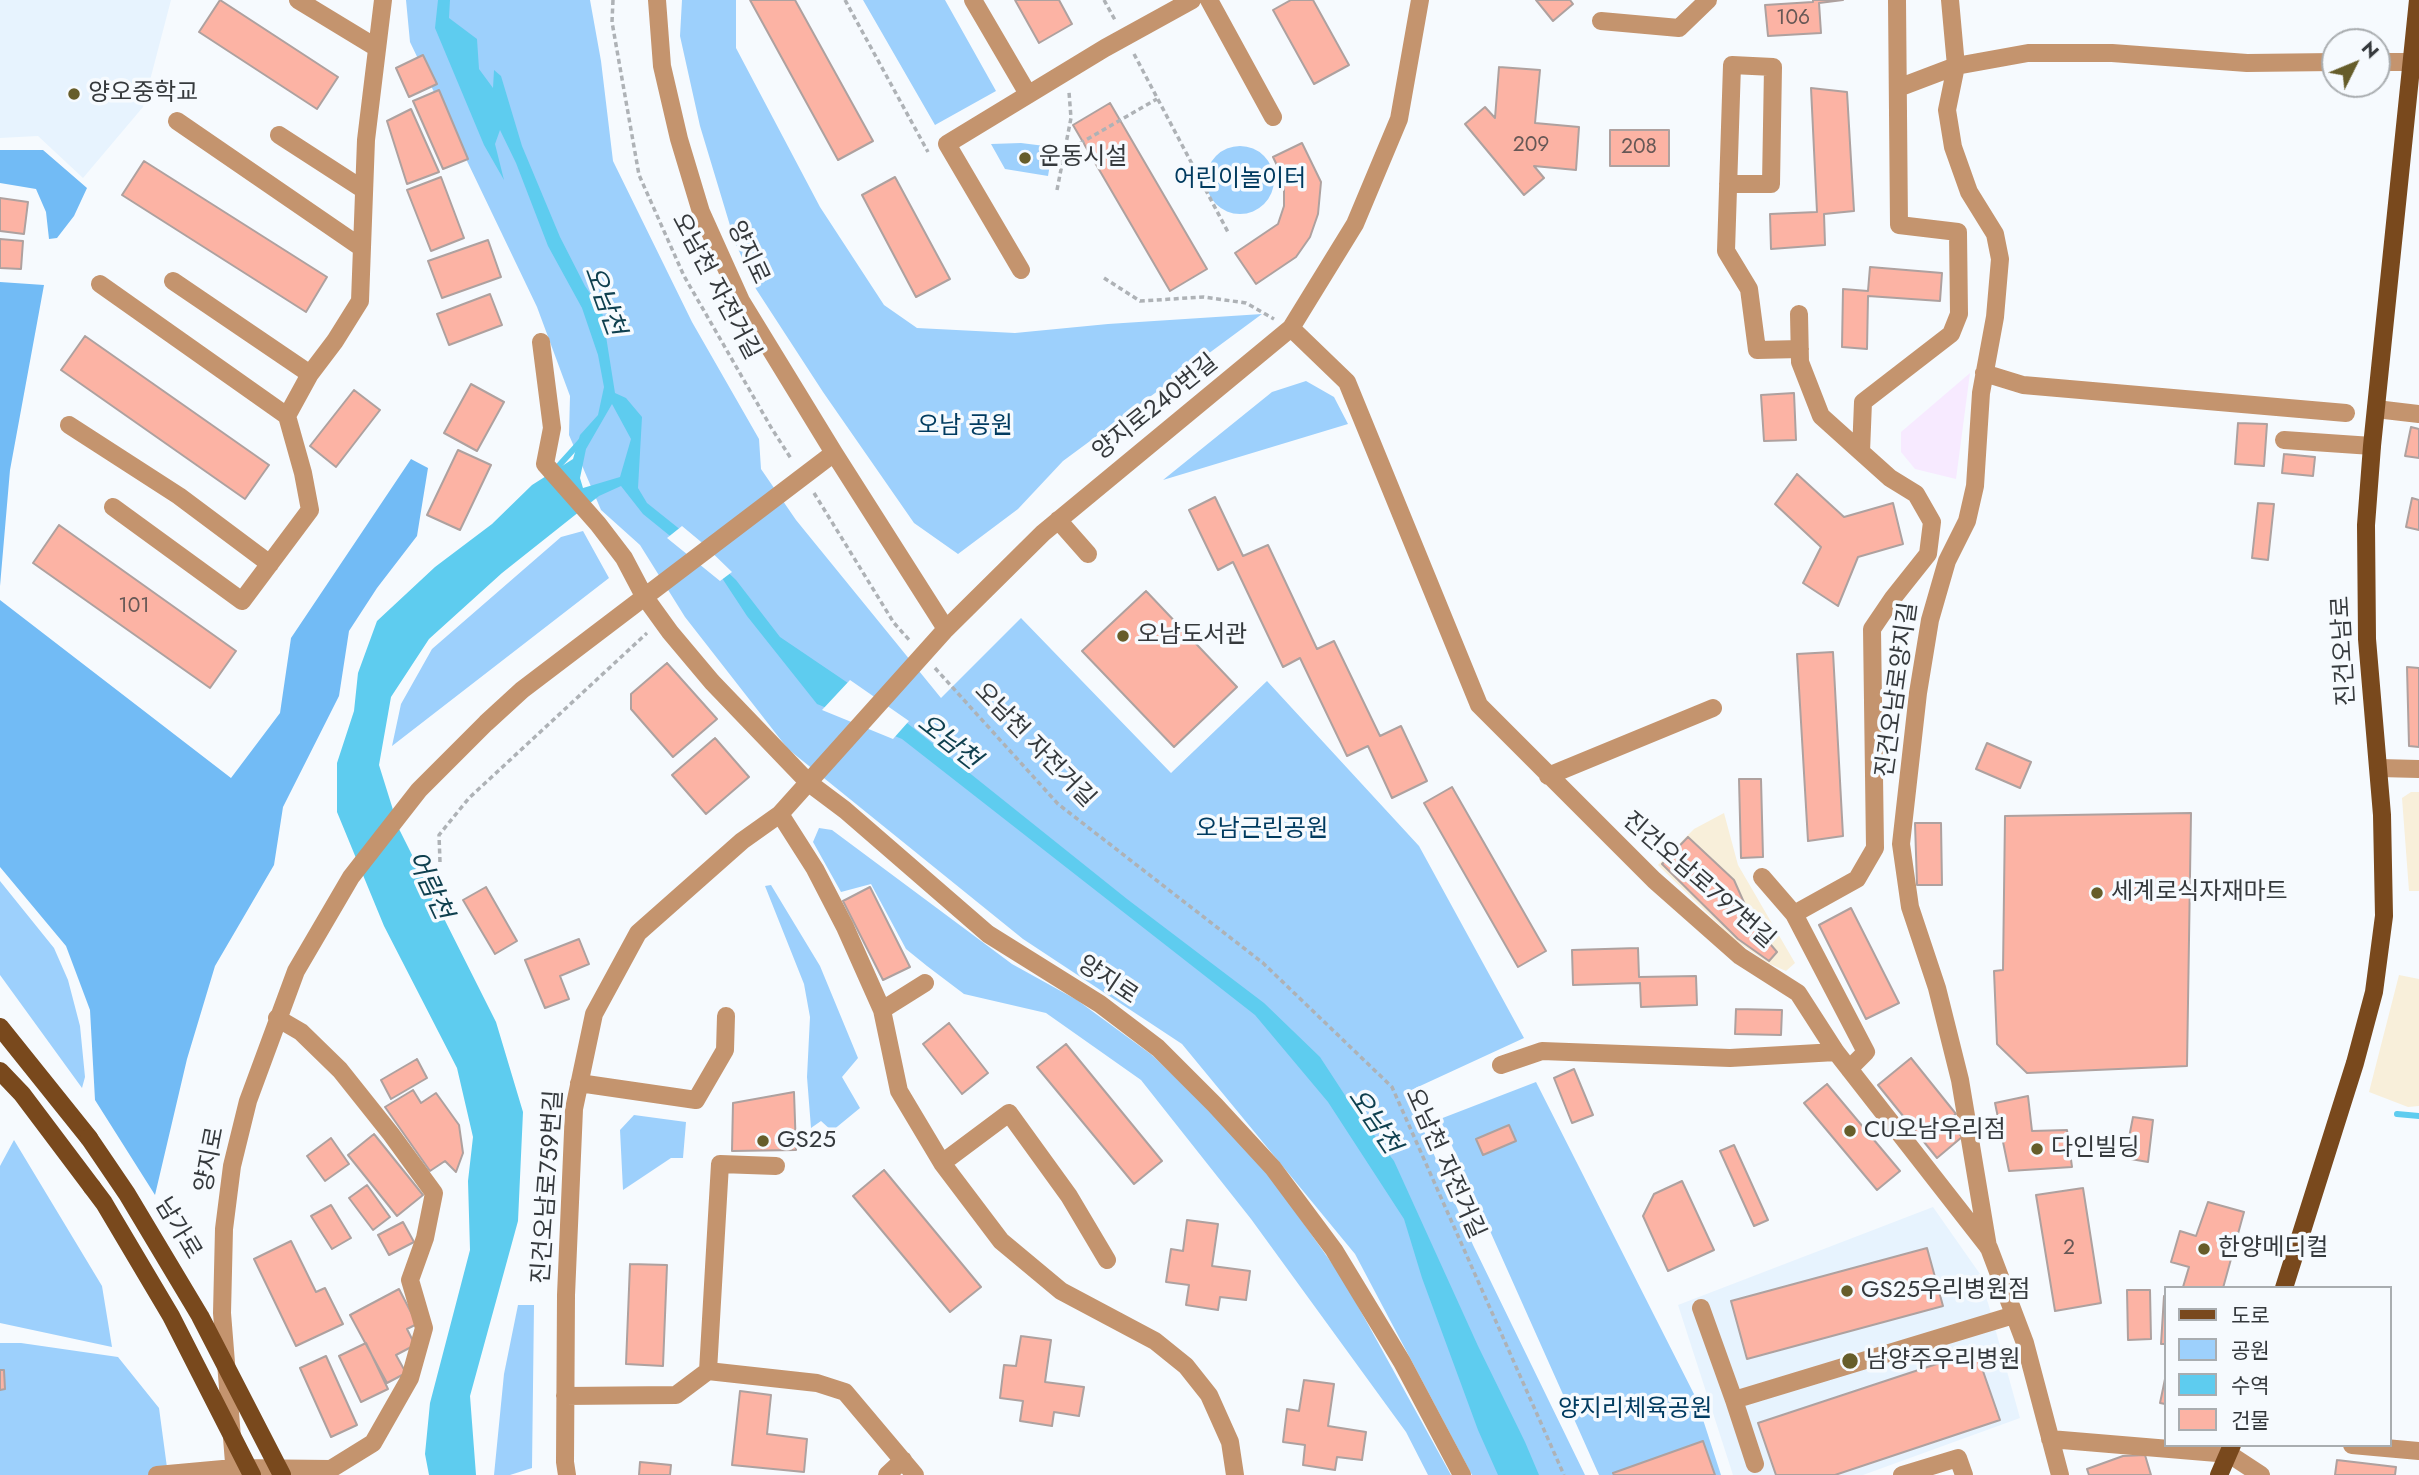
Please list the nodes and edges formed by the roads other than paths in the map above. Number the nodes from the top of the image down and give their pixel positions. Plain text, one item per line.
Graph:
1 (298, 0) edge
2 (383, 0) edge
3 (657, 0) edge
4 (973, 0) edge
5 (1192, 0) edge
6 (1209, 0) edge
7 (1420, 0) edge
8 (1708, 0) edge
9 (1897, 0) edge
10 (1950, 0) edge
11 (2418, 0) edge
12 (1601, 22) dead end
13 (377, 48) junction
14 (2321, 62) edge
15 (2391, 62) edge
16 (2412, 62) junction
17 (1956, 66) junction
18 (2415, 84) edge
19 (1898, 88) junction
20 (1028, 93) junction
21 (1273, 117) dead end
22 (177, 121) dead end
23 (279, 135) dead end
24 (1728, 184) junction
25 (364, 190) junction
26 (362, 248) junction
27 (1021, 270) dead end
28 (173, 281) dead end
29 (100, 284) dead end
30 (1799, 314) dead end
31 (1291, 328) junction
32 (541, 342) dead end
33 (1800, 349) junction
34 (1984, 373) junction
35 (310, 374) junction
36 (2376, 409) junction
37 (2346, 413) dead end
38 (2419, 414) edge
39 (287, 416) junction
40 (69, 425) dead end
41 (2284, 440) dead end
42 (2372, 446) junction
43 (1861, 452) junction
44 (834, 453) junction
45 (113, 507) dead end
46 (1058, 520) junction
47 (1088, 554) dead end
48 (270, 564) junction
49 (644, 596) junction
50 (946, 629) junction
51 (1713, 708) dead end
52 (2379, 768) junction
53 (2419, 769) edge
54 (1548, 776) junction
55 (809, 783) junction
56 (780, 814) junction
57 (1762, 877) dead end
58 (1794, 914) junction
59 (925, 983) dead end
60 (882, 1010) junction
61 (726, 1016) dead end
62 (277, 1018) junction
63 (0, 1027) edge
64 (1836, 1052) junction
65 (1501, 1065) dead end
66 (1849, 1069) junction
67 (0, 1071) edge
68 (579, 1083) junction
69 (942, 1163) junction
70 (776, 1166) dead end
71 (1989, 1248) junction
72 (1107, 1260) dead end
73 (2285, 1286) edge
74 (1701, 1308) dead end
75 (2014, 1315) junction
76 (708, 1371) junction
77 (565, 1396) junction
78 (1734, 1401) junction
79 (2050, 1439) junction
80 (2164, 1446) edge
81 (2182, 1447) edge
82 (2374, 1447) edge
83 (2231, 1450) edge
84 (2419, 1451) edge
85 (903, 1461) junction
86 (1755, 1464) dead end
87 (235, 1471) edge
88 (157, 1475) edge
89 (252, 1475) edge
90 (282, 1475) edge
91 (567, 1475) edge
92 (887, 1475) edge
93 (915, 1475) edge
94 (1235, 1475) edge
95 (1462, 1475) edge
96 (1902, 1475) edge
97 (1964, 1475) edge
98 (2060, 1475) edge
99 (2219, 1475) edge
100 (2261, 1475) edge

1 - 13 street
2 - 13 street
3 - 44 street, 양지로
4 - 20 street
5 - 20 street
6 - 21 street
7 - 31 street, 양지로240번길
8 - 12 street
9 - 19 street
10 - 17 street, 진건오남로양지길
11 - 16 main road, 진건오남로
13 - 25 street
14 - 17 street
15 - 16 street
16 - 18 main road, 진건오남로
17 - 19 street
17 - 34 street, 진건오남로양지길
18 - 36 main road, 진건오남로
19 - 43 street
20 - 27 street
22 - 26 street
23 - 25 street
24 - 24 street
24 - 33 street
25 - 26 street
26 - 35 street
28 - 35 street
29 - 39 street
30 - 33 street
31 - 46 street, 양지로240번길
31 - 54 street, 진건오남로797번길
32 - 49 street, 양지로
33 - 43 street
34 - 37 street
34 - 71 street, 진건오남로양지길
35 - 39 street
36 - 38 street
36 - 42 main road, 진건오남로
39 - 48 street
40 - 48 street
41 - 42 street
42 - 52 main road, 진건오남로
43 - 58 street
44 - 49 street
44 - 50 street
45 - 48 street
46 - 47 street
46 - 50 street, 양지로240번길
49 - 55 street, 양지로
49 - 62 street, 양지로
50 - 55 street, 진건오남로759번길
51 - 54 street
52 - 53 street
52 - 73 main road, 진건오남로
54 - 64 street, 진건오남로797번길
55 - 56 street, 진건오남로759번길
55 - 95 street, 양지로
56 - 60 street
56 - 68 street, 진건오남로759번길
57 - 58 street
58 - 66 street
59 - 60 street
60 - 69 street
61 - 68 street
62 - 87 street, 양지로
62 - 87 street
63 - 90 main road, 남가로, bridge
64 - 65 street
64 - 66 street, 진건오남로797번길
66 - 71 street, 진건오남로797번길
67 - 89 main road, 남가로, bridge
68 - 77 street, 진건오남로759번길
69 - 72 street
69 - 94 street
70 - 76 street
71 - 75 street, 진건오남로797번길
74 - 78 street
75 - 78 street
75 - 79 street, 진건오남로797번길
76 - 77 street
76 - 85 street
77 - 91 street, 진건오남로759번길
78 - 86 street
79 - 80 street
79 - 98 street, 진건오남로797번길
81 - 83 street
82 - 84 street
83 - 99 main road
83 - 100 street
85 - 92 street
85 - 93 street
87 - 88 street
96 - 97 street

